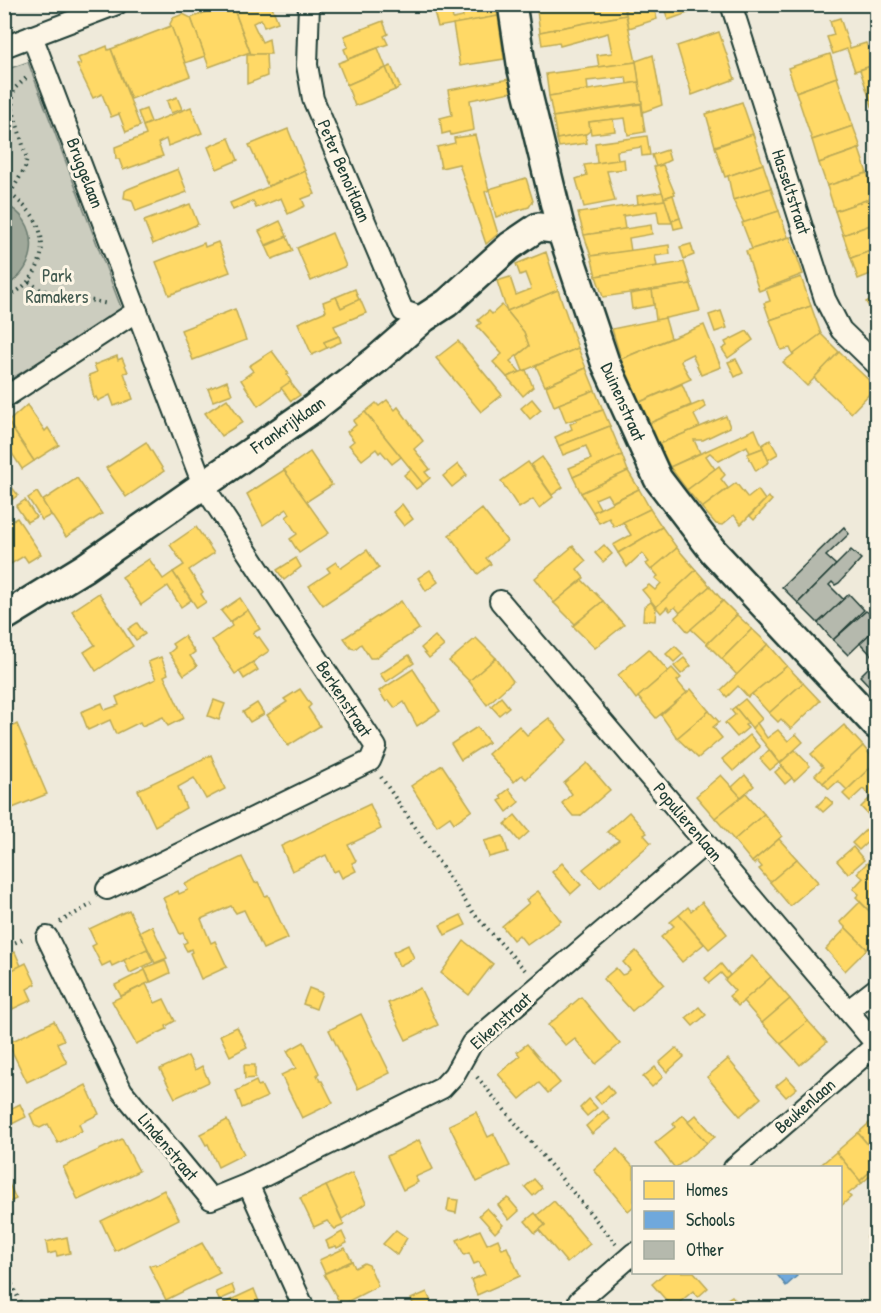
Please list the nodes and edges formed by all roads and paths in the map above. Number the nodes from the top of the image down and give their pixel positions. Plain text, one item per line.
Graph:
1 (309, 4) edge
2 (512, 4) edge
3 (731, 4) edge
4 (115, 5) edge
5 (32, 36) junction
6 (4, 47) edge
7 (45, 68) junction
8 (4, 193) edge
9 (10, 194) junction
10 (561, 230) junction
11 (28, 282) junction
12 (4, 298) edge
13 (134, 303) junction
14 (424, 318) junction
15 (876, 364) edge
16 (4, 398) edge
17 (203, 484) junction
18 (500, 601) dead end
19 (4, 617) edge
20 (876, 725) edge
21 (370, 761) junction
22 (706, 843) junction
23 (107, 889) dead end
24 (47, 937) dead end
25 (540, 986) junction
26 (876, 989) edge
27 (849, 1010) junction
28 (876, 1045) edge
29 (463, 1060) junction
30 (735, 1166) edge
31 (248, 1184) junction
32 (631, 1256) edge
33 (4, 1268) edge
34 (579, 1301) dead end
35 (23, 1308) edge
36 (304, 1308) edge

1 - 14 street, Peter Benoitlaan
2 - 10 street, Duinenstraat
3 - 15 street, Hasseltstraat
4 - 5 street
5 - 6 street
5 - 7 street, Bruggelaan
7 - 9 path
7 - 13 street, Bruggelaan
8 - 9 path
9 - 11 path
10 - 14 street, Frankrijklaan
10 - 20 street, Duinenstraat
11 - 12 path
11 - 13 path
13 - 16 street
13 - 17 street, Bruggelaan
14 - 17 street, Frankrijklaan
17 - 19 street, Frankrijklaan
17 - 21 street, Berkenstraat
18 - 22 street, Populierenlaan
21 - 23 street, Berkenstraat
21 - 25 path
22 - 25 street, Eikenstraat
22 - 27 street, Populierenlaan
24 - 31 street, Lindenstraat
25 - 29 street, Eikenstraat
26 - 27 street
27 - 28 street, Populierenlaan
28 - 30 street, Beukenlaan
29 - 31 street, Eikenstraat
29 - 32 path
31 - 36 street
32 - 34 street
33 - 35 path

